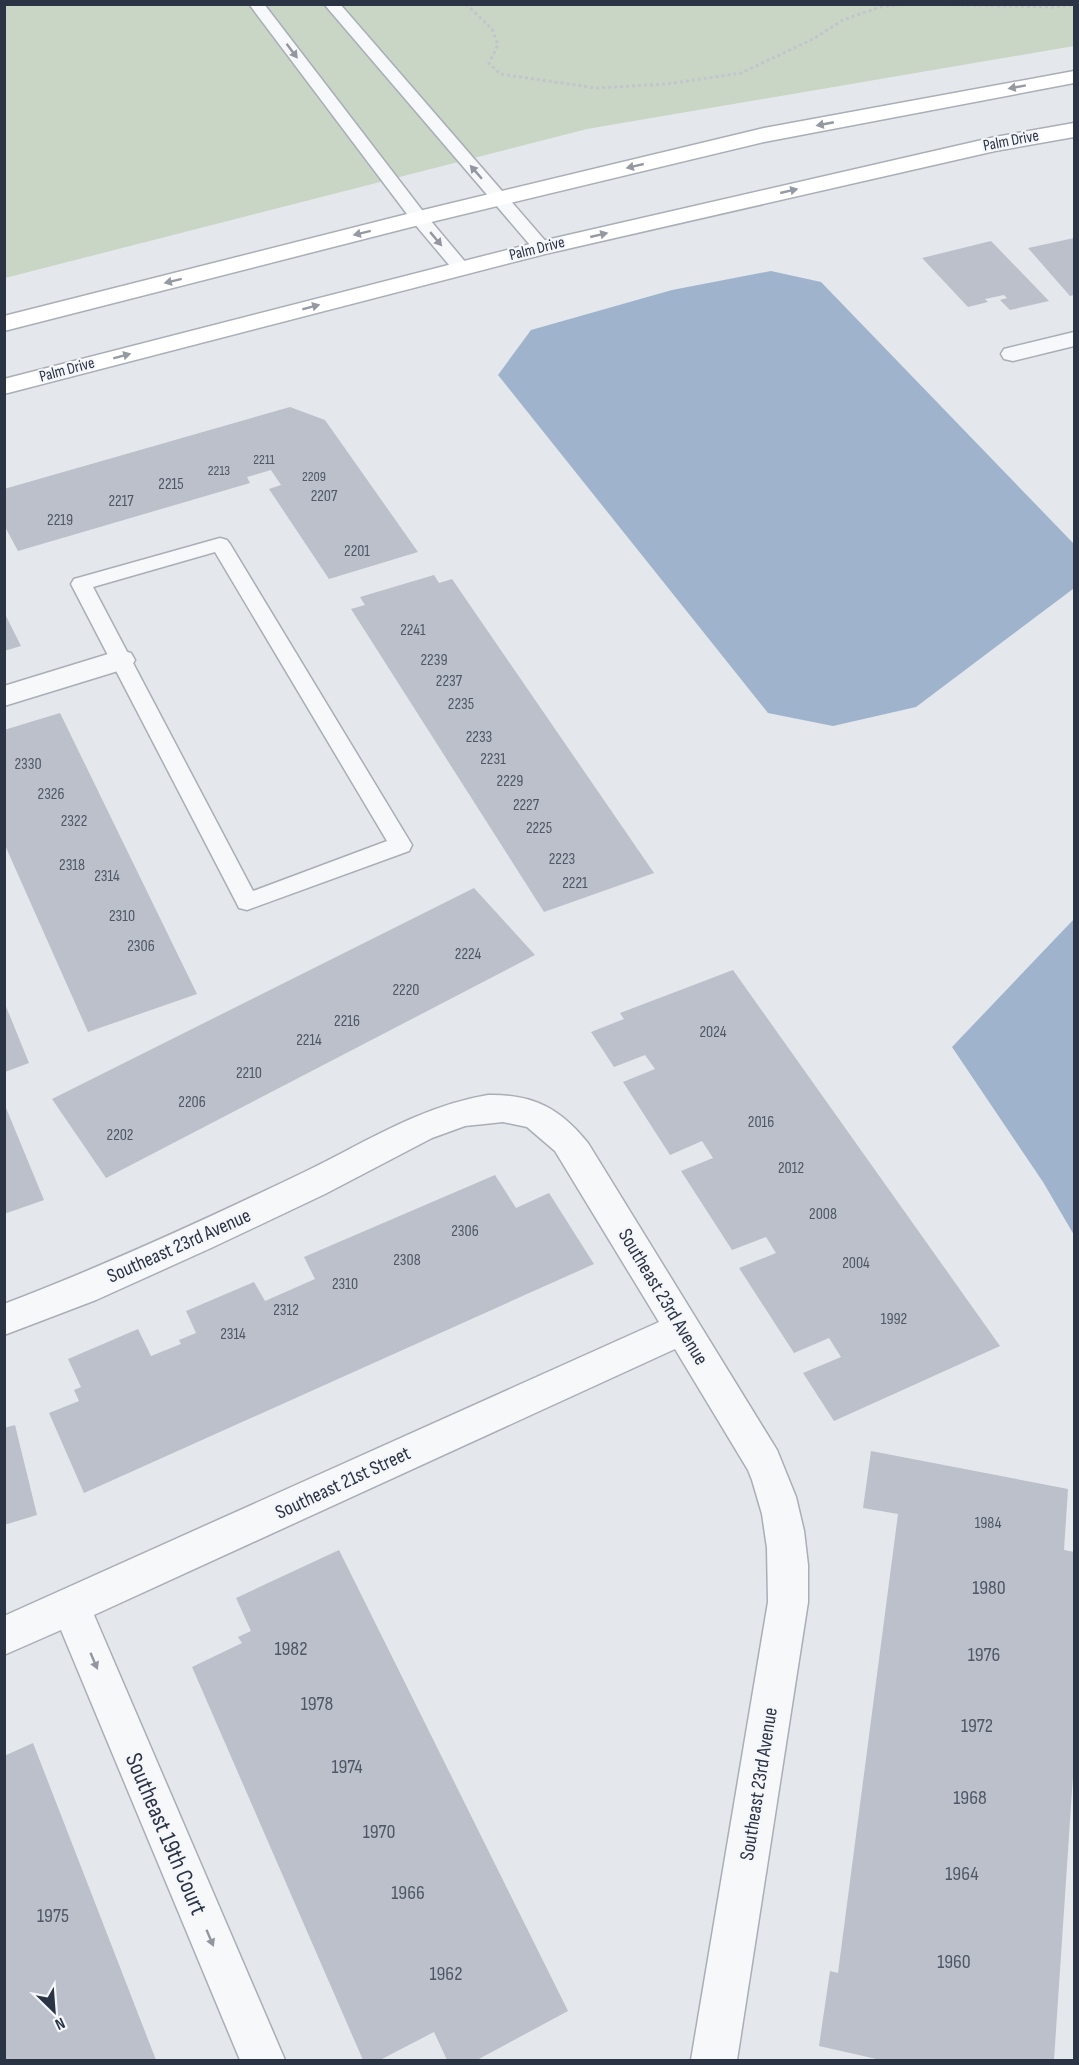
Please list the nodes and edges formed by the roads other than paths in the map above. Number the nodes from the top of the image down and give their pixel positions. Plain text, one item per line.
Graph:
1 (256, 4) edge
2 (332, 4) edge
3 (1074, 77) edge
4 (1074, 130) edge
5 (499, 199) junction
6 (419, 218) junction
7 (542, 248) junction
8 (461, 268) junction
9 (4, 324) edge
10 (1074, 339) edge
11 (1013, 354) dead end
12 (4, 387) edge
13 (121, 660) junction
14 (4, 696) edge
15 (4, 1320) edge
16 (681, 1329) junction
17 (71, 1607) junction
18 (4, 1636) edge
19 (262, 2061) edge
20 (714, 2061) edge

1 -> 6 lane
5 -> 2 lane
3 -> 5 main road
7 -> 4 main road, Palm Drive
5 - 6 main road
5 - 7 lane
6 -> 8 lane
6 -> 9 main road
7 - 8 main road, Palm Drive
12 -> 8 main road, Palm Drive
10 - 11 street
13 - 13 lane
13 - 14 street
15 - 16 street, Southeast 23rd Avenue
16 - 17 street, Southeast 21st Street
16 - 20 street, Southeast 23rd Avenue
17 - 18 street, Southeast 21st Street
17 -> 19 street, Southeast 19th Court

